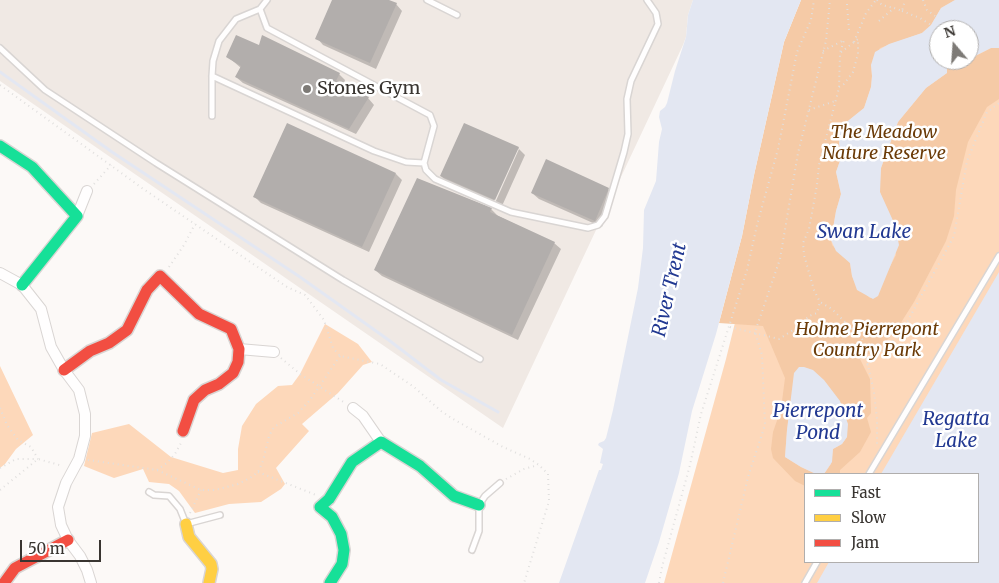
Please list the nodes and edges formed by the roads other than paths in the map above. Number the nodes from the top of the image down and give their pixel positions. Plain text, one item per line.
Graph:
1 (267, 0) edge
2 (427, 0) edge
3 (647, 0) edge
4 (260, 9) junction
5 (457, 15) dead end
6 (0, 48) edge
7 (212, 76) junction
8 (212, 116) dead end
9 (0, 146) edge
10 (424, 163) junction
11 (87, 191) road end
12 (77, 216) junction
13 (999, 256) edge
14 (0, 273) edge
15 (22, 285) junction
16 (239, 349) junction
17 (274, 352) road end
18 (480, 359) dead end
19 (64, 370) junction
20 (353, 408) road end
21 (183, 432) road end
22 (380, 442) junction
23 (870, 473) edge
24 (500, 483) road end
25 (148, 492) dead end
26 (479, 505) junction
27 (220, 514) dead end
28 (186, 524) junction
29 (68, 540) junction
30 (472, 550) dead end
31 (816, 563) edge
32 (4, 583) edge
33 (90, 583) edge
34 (210, 583) edge
35 (330, 583) edge
36 (805, 583) edge

1 - 4 lane
2 - 5 lane
3 - 10 lane
4 - 7 lane
4 - 10 lane
6 - 18 lane
7 - 8 lane
7 - 10 lane
9 - 12 street
11 - 12 street
12 - 15 street
13 - 23 lane
14 - 15 street
15 - 19 street
16 - 17 street
16 - 19 street
16 - 21 street
19 - 29 street
20 - 22 street
22 - 26 street
22 - 35 street
24 - 26 lane
25 - 28 lane
26 - 30 lane
27 - 28 lane
28 - 34 street
29 - 32 street
29 - 33 street
31 - 36 lane

